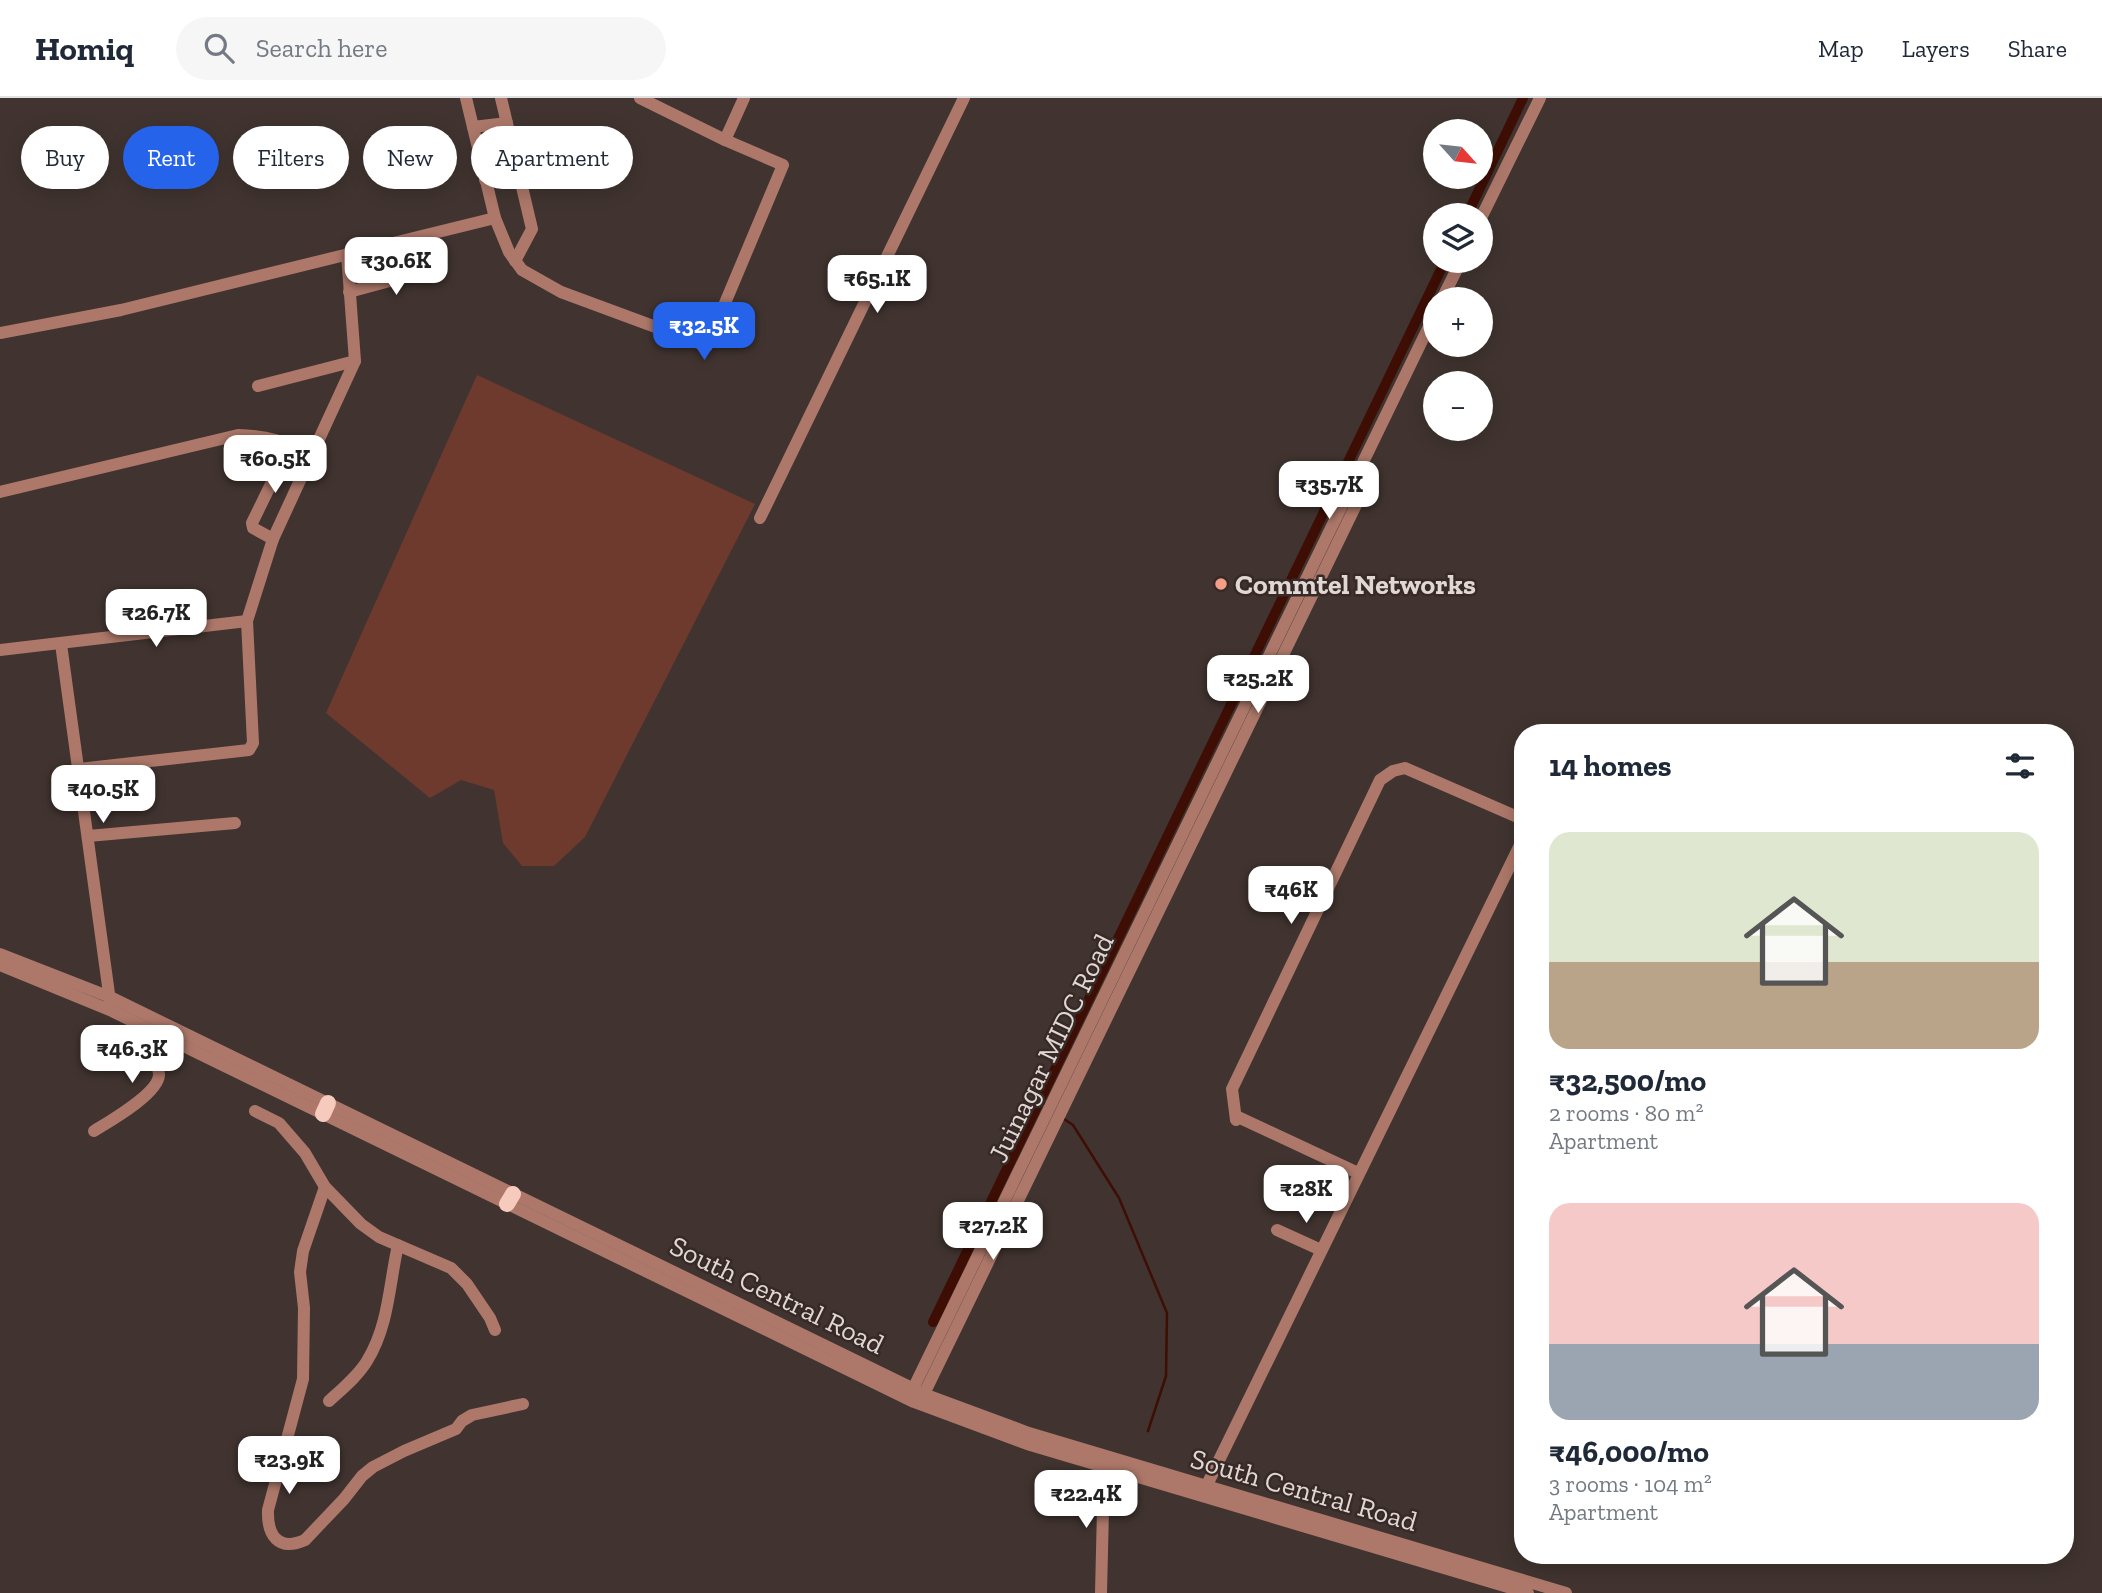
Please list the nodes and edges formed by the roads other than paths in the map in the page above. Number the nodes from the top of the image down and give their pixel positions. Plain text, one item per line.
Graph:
1 (466, 98) edge
2 (501, 98) edge
3 (640, 98) edge
4 (744, 98) edge
5 (964, 98) edge
6 (1540, 98) edge
7 (507, 123) junction
8 (473, 126) edge
9 (482, 126) edge
10 (508, 126) edge
11 (725, 140) junction
12 (487, 189) edge
13 (522, 189) edge
14 (1488, 203) edge
15 (495, 218) junction
16 (347, 254) junction
17 (515, 261) junction
18 (434, 269) dead end
19 (349, 292) junction
20 (0, 333) edge
21 (1423, 340) edge
22 (355, 361) junction
23 (258, 386) dead end
24 (290, 445) junction
25 (310, 455) junction
26 (1371, 474) dead end
27 (0, 492) edge
28 (760, 518) dead end
29 (273, 539) junction
30 (1312, 581) junction
31 (247, 621) junction
32 (61, 644) junction
33 (0, 650) edge
34 (79, 769) junction
35 (1514, 816) edge
36 (235, 823) dead end
37 (88, 836) junction
38 (1514, 857) edge
39 (0, 954) edge
40 (0, 965) edge
41 (110, 997) junction
42 (112, 1011) junction
43 (145, 1028) junction
44 (326, 1109) junction
45 (254, 1111) dead end
46 (94, 1131) dead end
47 (1358, 1174) junction
48 (326, 1187) junction
49 (1277, 1230) dead end
50 (398, 1245) junction
51 (1321, 1250) junction
52 (495, 1330) dead end
53 (917, 1395) junction
54 (329, 1401) dead end
55 (523, 1404) dead end
56 (1106, 1462) junction
57 (1204, 1491) junction
58 (1101, 1593) edge
59 (1528, 1593) edge
60 (1566, 1593) edge

1 - 8 street
2 - 7 street
3 - 11 street
4 - 11 street
5 - 28 street
6 - 14 street
7 - 9 street
7 - 10 street
11 - 17 street
12 - 15 street
13 - 17 street
15 - 16 street
15 - 17 street
16 - 19 street
16 - 20 street
18 - 19 street
19 - 22 street
21 - 30 street, Juinagar MIDC Road
22 - 23 street
22 - 25 street
24 - 25 street
24 - 27 street
24 - 29 street
25 - 29 street
26 - 30 street, Juinagar MIDC Road
29 - 31 street
30 - 53 street, Juinagar MIDC Road
31 - 32 street
31 - 34 street
32 - 33 street
32 - 34 street
34 - 37 street
35 - 47 street
36 - 37 street
37 - 41 street
38 - 47 street
39 - 41 street, South Central Road
40 - 42 street, South Central Road
41 - 42 street
41 - 44 street, South Central Road
42 - 43 street, South Central Road
43 - 44 street, South Central Road
43 - 46 street
44 - 53 street, South Central Road
45 - 48 street
47 - 51 street
48 - 50 street
48 - 55 street
49 - 51 street
50 - 52 street
50 - 54 street
51 - 57 street
53 - 56 street, South Central Road
56 - 57 street, South Central Road
56 - 58 street
57 - 59 street, South Central Road
57 - 60 street, South Central Road

